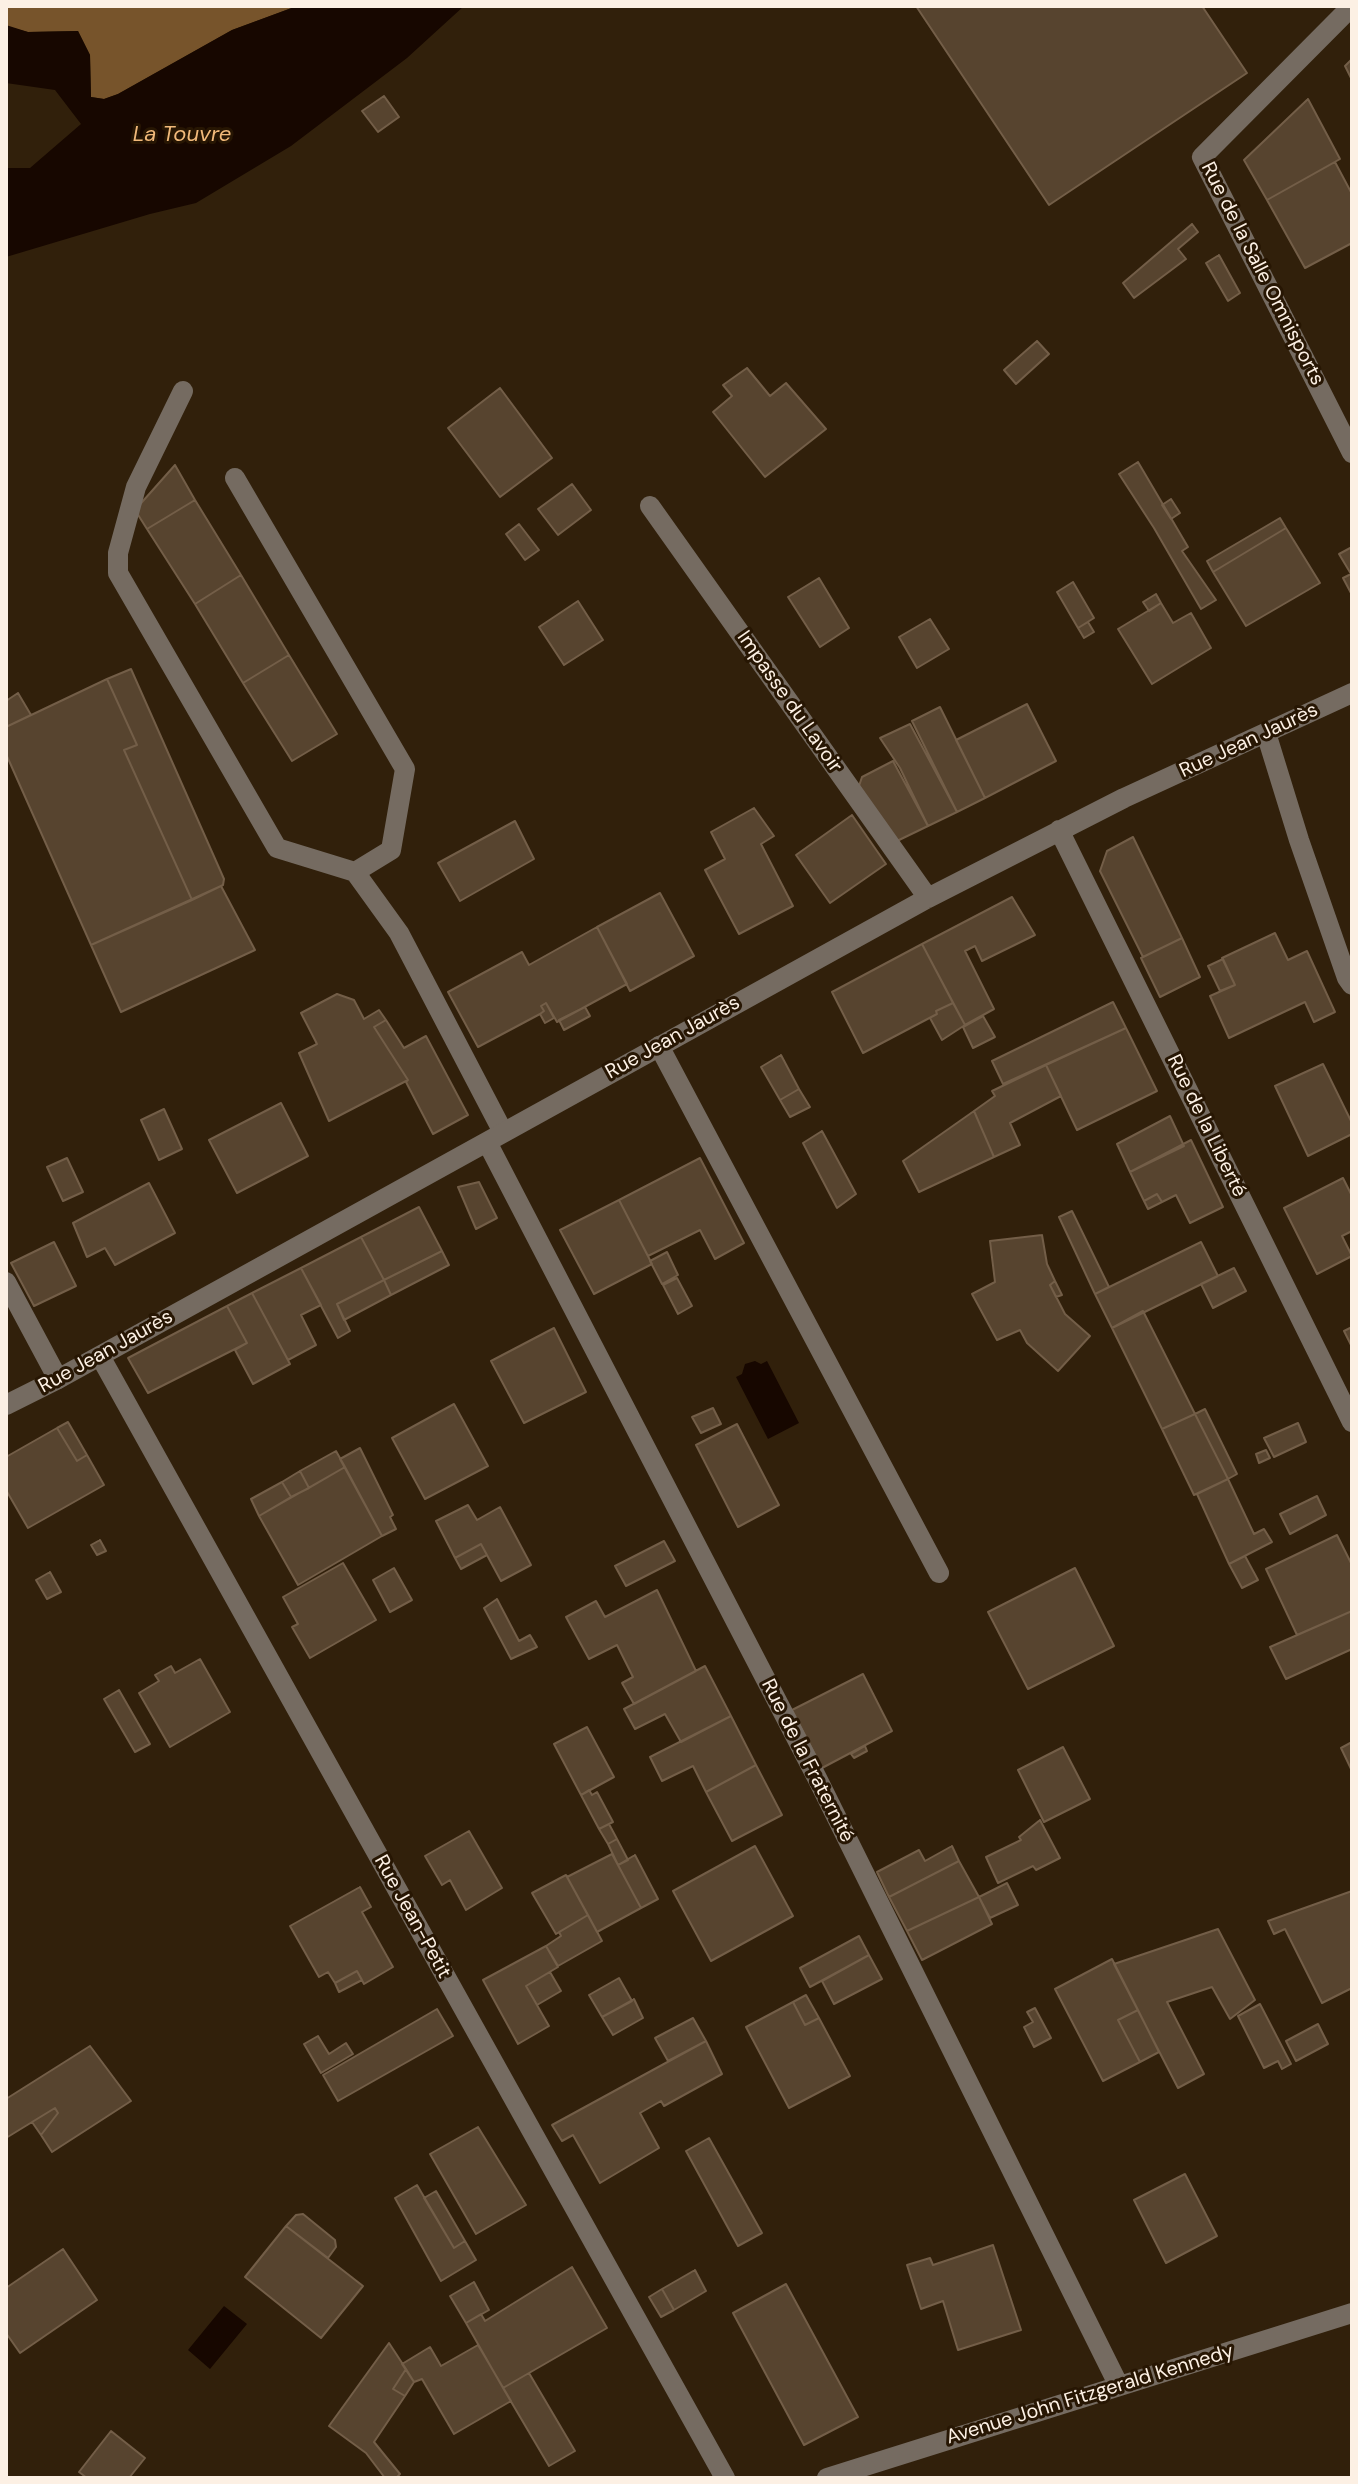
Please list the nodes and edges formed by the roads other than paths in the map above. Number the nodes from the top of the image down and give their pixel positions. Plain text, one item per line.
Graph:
1 (1352, 6) edge
2 (183, 391) dead end
3 (1352, 453) edge
4 (235, 478) dead end
5 (650, 506) dead end
6 (1352, 693) edge
7 (1266, 733) junction
8 (1059, 830) junction
9 (355, 872) junction
10 (928, 898) junction
11 (1352, 985) edge
12 (659, 1046) junction
13 (495, 1137) junction
14 (6, 1282) edge
15 (100, 1356) junction
16 (58, 1379) junction
17 (6, 1405) edge
18 (1352, 1422) edge
19 (939, 1573) dead end
20 (1352, 2313) edge
21 (1119, 2386) junction
22 (725, 2478) edge
23 (827, 2478) edge

1 - 3 street, Rue de la Salle Omnisports
2 - 9 street
4 - 9 street
5 - 10 street, Impasse du Lavoir
6 - 7 street, Rue Jean Jaurès
7 - 8 street, Rue Jean Jaurès
7 - 11 street
8 - 10 street, Rue Jean Jaurès
8 - 18 street, Rue de la Liberté
9 - 13 street, Rue de la Fraternité
10 - 12 street, Rue Jean Jaurès
12 - 13 street, Rue Jean Jaurès
12 - 19 street
13 - 15 street, Rue Jean Jaurès
13 - 21 street, Rue de la Fraternité
14 - 16 street
15 - 16 street, Rue Jean Jaurès
15 - 22 street, Rue Jean-Petit
16 - 17 street, Rue Jean Jaurès
20 - 21 street, Avenue John Fitzgerald Kennedy
21 - 23 street, Avenue John Fitzgerald Kennedy

